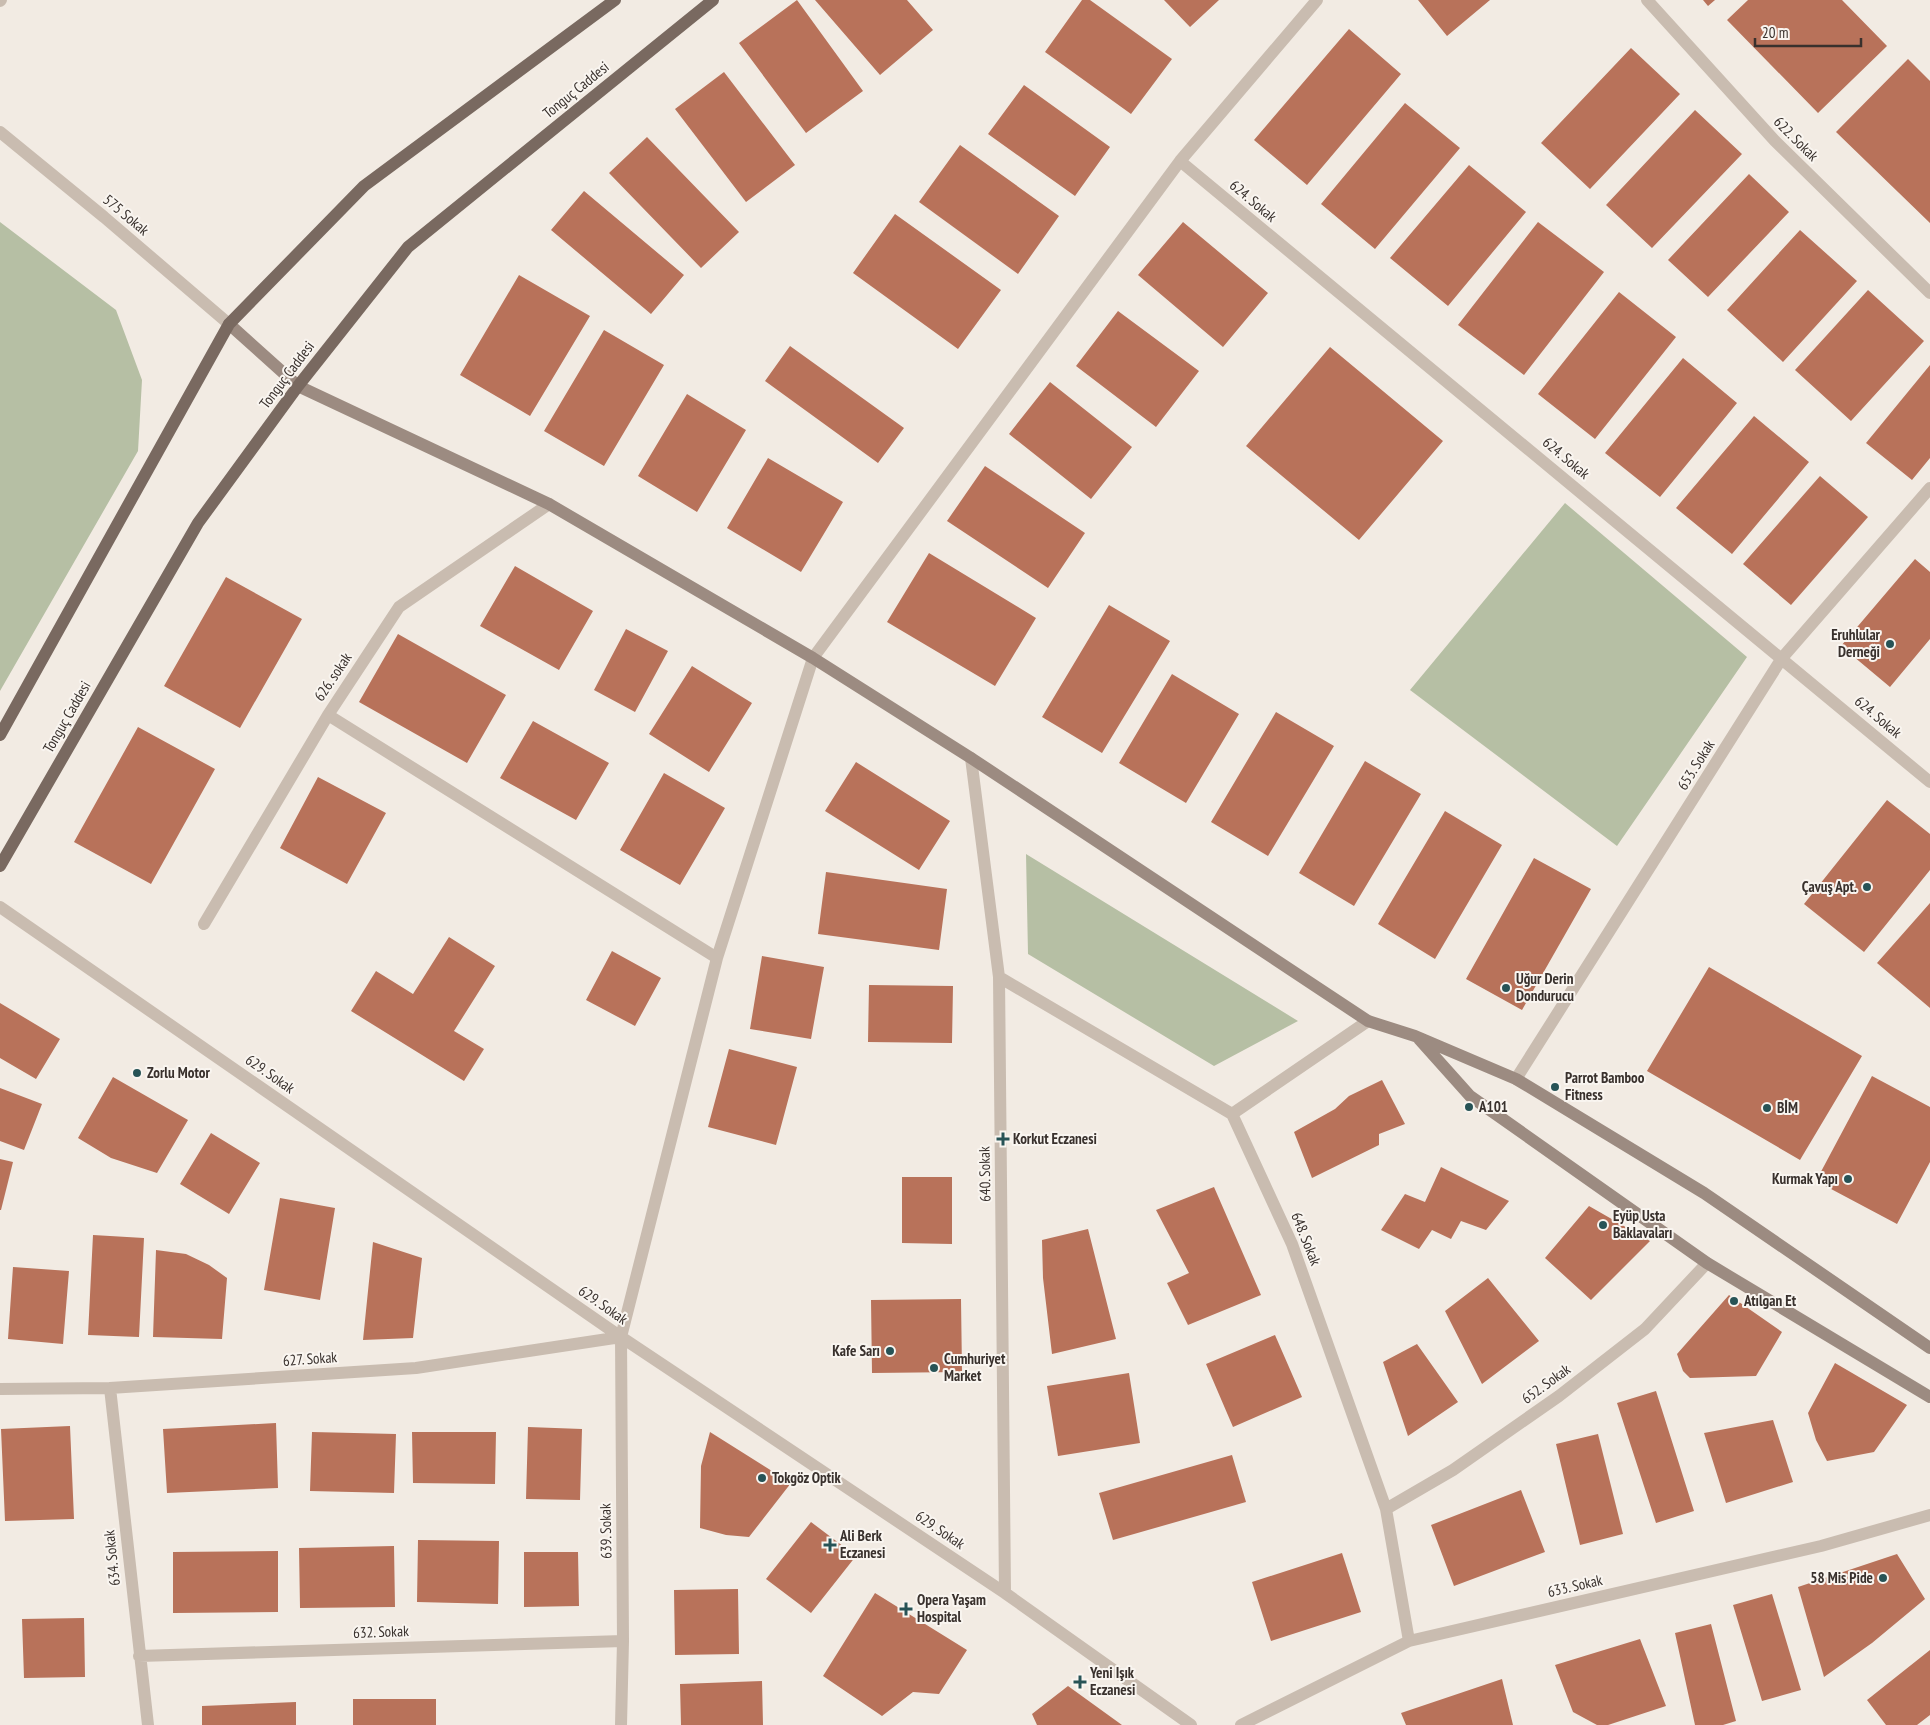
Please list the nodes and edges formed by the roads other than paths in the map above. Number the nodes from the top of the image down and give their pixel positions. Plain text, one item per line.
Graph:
1 (615, 0) edge
2 (713, 0) edge
3 (1318, 0) edge
4 (1647, 0) edge
5 (0, 132) edge
6 (1180, 161) junction
7 (1930, 293) edge
8 (229, 324) junction
9 (298, 386) junction
10 (1930, 488) edge
11 (549, 504) junction
12 (813, 658) junction
13 (1782, 658) junction
14 (328, 715) junction
15 (0, 735) edge
16 (971, 758) junction
17 (1930, 782) edge
18 (0, 866) edge
19 (0, 906) edge
20 (204, 924) dead end
21 (717, 958) junction
22 (999, 977) junction
23 (1368, 1021) junction
24 (1415, 1036) junction
25 (1516, 1079) junction
26 (1232, 1114) junction
27 (1707, 1263) junction
28 (621, 1337) junction
29 (1930, 1348) edge
30 (110, 1388) junction
31 (0, 1389) edge
32 (1930, 1397) edge
33 (1930, 1504) edge
34 (1386, 1509) junction
35 (1928, 1519) edge
36 (1005, 1593) junction
37 (624, 1641) junction
38 (1409, 1641) junction
39 (139, 1656) junction
40 (148, 1725) edge
41 (621, 1725) edge
42 (1191, 1725) edge
43 (1241, 1725) edge

1 - 8 main road
2 - 9 main road, Tonguç Caddesi
3 - 6 street, 639. Sokak
4 - 7 street, 622. Sokak
5 - 8 street, 575 Sokak
6 - 12 street, 639. Sokak
6 - 13 street, 624. Sokak
8 - 9 main road
8 - 15 main road
9 - 11 main road
9 - 18 main road, Tonguç Caddesi
10 - 13 street, 653. Sokak
11 - 12 main road
11 - 14 street, 626. sokak
12 - 16 main road
12 - 21 street, 639. Sokak
13 - 17 street, 624. Sokak
13 - 25 street, 653. Sokak
14 - 20 street, 626. sokak
14 - 21 street
16 - 22 street, 640. Sokak
16 - 23 main road
19 - 28 street, 629. Sokak
21 - 28 street, 639. Sokak
22 - 26 street
22 - 36 street, 640. Sokak
23 - 24 main road
23 - 26 street
24 - 25 main road
24 - 27 main road
25 - 29 main road
26 - 34 street, 648. Sokak
27 - 32 main road
27 - 34 street, 652. Sokak
28 - 30 street, 627. Sokak
28 - 36 street, 629. Sokak
28 - 37 street, 639. Sokak
30 - 31 street, 627. Sokak
30 - 39 street, 634. Sokak
33 - 35 street
34 - 38 street, 648. Sokak
35 - 38 street, 633. Sokak
36 - 42 street, 629. Sokak
37 - 39 street, 632. Sokak
37 - 41 street, 639. Sokak
38 - 43 street, 633. Sokak
39 - 40 street, 634. Sokak

